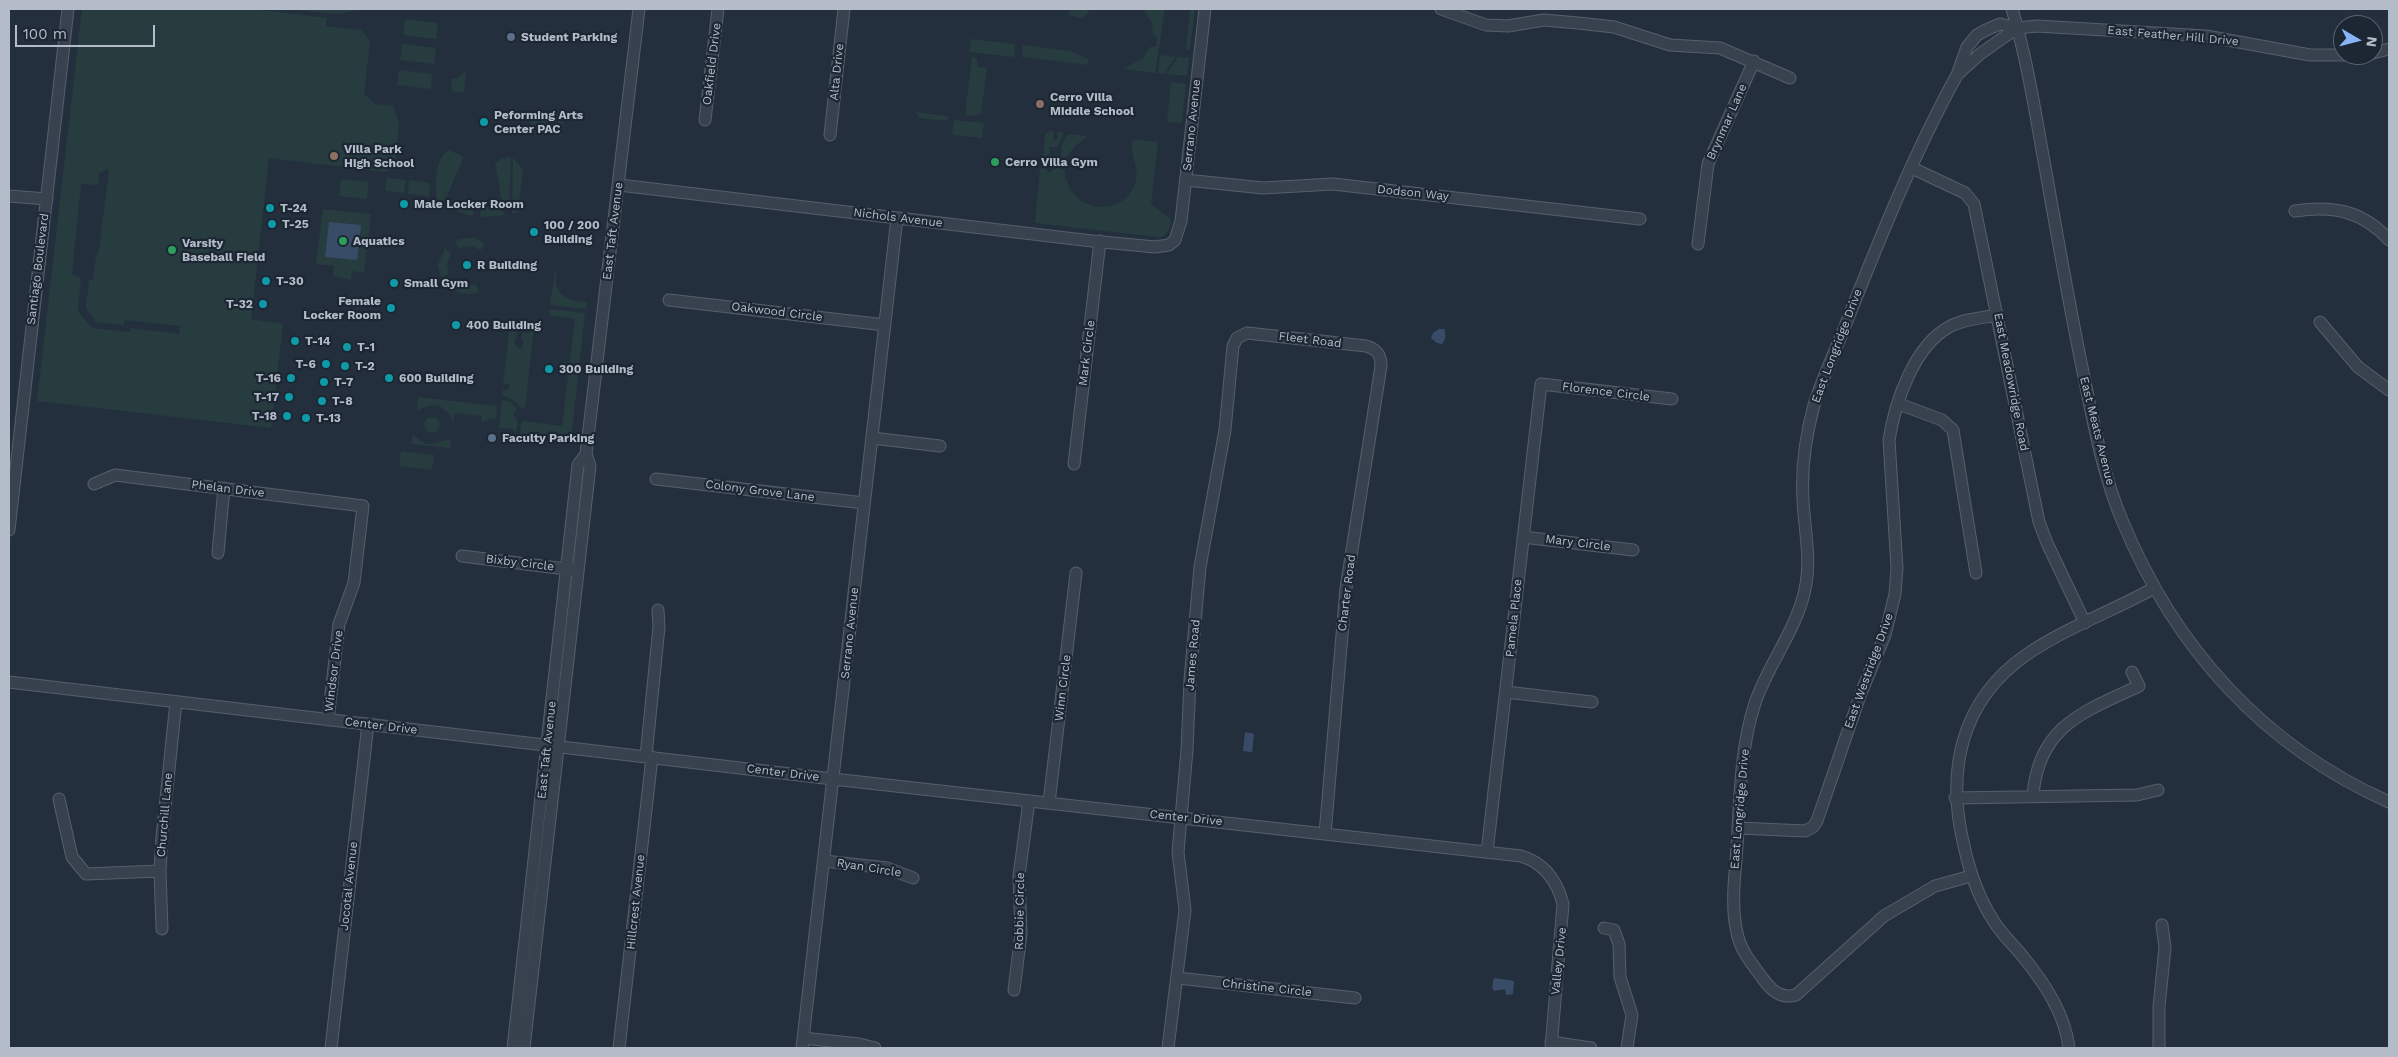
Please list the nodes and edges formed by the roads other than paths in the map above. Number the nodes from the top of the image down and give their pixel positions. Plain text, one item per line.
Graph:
1 (68, 9) edge
2 (639, 9) edge
3 (718, 9) edge
4 (844, 9) edge
5 (1205, 9) edge
6 (1441, 9) edge
7 (2012, 9) edge
8 (2017, 28) junction
9 (2333, 54) edge
10 (1754, 61) junction
11 (1957, 74) junction
12 (1790, 78) dead end
13 (705, 120) dead end
14 (830, 135) dead end
15 (1912, 168) junction
16 (1186, 180) junction
17 (619, 185) junction
18 (9, 196) edge
19 (46, 199) junction
20 (2295, 211) dead end
21 (897, 218) junction
22 (1640, 219) dead end
23 (1176, 240) joint
24 (2389, 240) edge
25 (1100, 242) junction
26 (1698, 244) dead end
27 (669, 300) dead end
28 (1998, 315) junction
29 (2320, 322) dead end
30 (885, 325) junction
31 (1240, 335) joint
32 (1378, 354) joint
33 (1541, 384) joint
34 (2389, 390) edge
35 (1672, 400) dead end
36 (1899, 404) junction
37 (872, 438) junction
38 (940, 446) dead end
39 (1074, 464) dead end
40 (656, 479) dead end
41 (94, 484) dead end
42 (224, 488) junction
43 (864, 503) junction
44 (362, 506) joint
45 (9, 525) edge
46 (9, 530) edge
47 (1523, 537) junction
48 (1633, 550) dead end
49 (218, 553) dead end
50 (462, 556) dead end
51 (572, 570) junction
52 (1076, 572) dead end
53 (1976, 573) dead end
54 (2154, 588) junction
55 (658, 610) dead end
56 (2085, 623) junction
57 (2132, 672) dead end
58 (9, 682) edge
59 (1506, 692) junction
60 (176, 702) junction
61 (1592, 702) dead end
62 (328, 720) junction
63 (368, 724) junction
64 (553, 746) junction
65 (649, 756) junction
66 (833, 779) junction
67 (2158, 790) dead end
68 (2032, 795) junction
69 (1955, 798) junction
70 (59, 799) dead end
71 (1029, 801) junction
72 (2389, 802) edge
73 (1049, 803) junction
74 (1180, 818) junction
75 (1738, 828) junction
76 (1325, 834) junction
77 (1487, 852) junction
78 (824, 861) junction
79 (160, 871) junction
80 (1971, 876) junction
81 (1552, 877) joint
82 (913, 878) dead end
83 (2162, 925) dead end
84 (1604, 928) dead end
85 (162, 929) dead end
86 (1178, 978) junction
87 (1014, 990) dead end
88 (525, 991) junction
89 (1355, 998) dead end
90 (803, 1043) edge
91 (1551, 1045) edge
92 (331, 1048) edge
93 (513, 1048) edge
94 (524, 1048) edge
95 (619, 1048) edge
96 (875, 1048) edge
97 (1168, 1048) edge
98 (1591, 1048) edge
99 (1627, 1048) edge
100 (2069, 1048) edge
101 (2159, 1048) edge

1 - 19 street, Santiago Boulevard
2 - 17 street, East Taft Avenue
3 - 13 street, Oakfield Drive
4 - 14 street, Alta Drive
5 - 16 street, Serrano Avenue
6 - 10 street
7 - 8 street, East Meats Avenue
8 - 9 street, East Feather Hill Drive
8 - 11 street, East Longridge Drive
8 - 11 street, East Longridge Drive
8 - 54 street, East Meats Avenue
10 - 12 street
10 - 26 street, Brynmar Lane
11 - 15 street, East Longridge Drive
15 - 28 street, East Meadowridge Road
15 - 75 street, East Longridge Drive
16 - 22 street, Dodson Way
16 - 23 street, Serrano Avenue
17 - 21 street, Nichols Avenue
17 - 51 street, East Taft Avenue
18 - 19 street
19 - 45 street, Santiago Boulevard
20 - 24 street
21 - 25 street, Nichols Avenue
21 - 30 street, Serrano Avenue
23 - 25 street, Nichols Avenue
25 - 39 street, Mark Circle
27 - 30 street, Oakwood Circle
28 - 36 street, East Westridge Drive
28 - 56 street, East Meadowridge Road
29 - 34 street
30 - 37 street, Serrano Avenue
31 - 32 street, Fleet Road
31 - 74 street, James Road
32 - 76 street, Charter Road
33 - 35 street, Florence Circle
33 - 47 street, Pamela Place
36 - 53 street
36 - 75 street, East Westridge Drive
37 - 38 street
37 - 43 street, Serrano Avenue
40 - 43 street, Colony Grove Lane
41 - 42 street, Phelan Drive
42 - 44 street, Phelan Drive
42 - 49 street
43 - 66 street, Serrano Avenue
44 - 62 street, Windsor Drive
45 - 46 street, Santiago Boulevard
47 - 48 street, Mary Circle
47 - 59 street, Pamela Place
50 - 51 street, Bixby Circle
51 - 64 street, East Taft Avenue
52 - 73 street, Winn Circle
54 - 56 street
54 - 72 street, East Meats Avenue
55 - 65 street, Hillcrest Avenue
56 - 69 street
57 - 68 street
58 - 60 street, Center Drive
59 - 61 street
59 - 77 street, Pamela Place
60 - 62 street, Center Drive
60 - 79 street, Churchill Lane
62 - 63 street, Center Drive
63 - 64 street, Center Drive
63 - 92 street, Jocotal Avenue
64 - 65 street, Center Drive
64 - 88 street, East Taft Avenue
65 - 66 street, Center Drive
65 - 95 street, Hillcrest Avenue
66 - 71 street, Center Drive
66 - 78 street, Serrano Avenue
67 - 68 street
68 - 69 street
69 - 80 street
70 - 79 street
71 - 73 street, Center Drive
71 - 87 street, Robbie Circle
73 - 74 street, Center Drive
74 - 76 street, Center Drive
74 - 86 street, James Road
75 - 80 street, East Longridge Drive
76 - 77 street, Center Drive
77 - 81 street, Center Drive
78 - 82 street, Ryan Circle
78 - 90 street, Serrano Avenue
79 - 85 street, Churchill Lane
80 - 100 street
81 - 91 street, Valley Drive
83 - 101 street
84 - 99 street
86 - 89 street, Christine Circle
86 - 97 street, James Road
88 - 93 street, East Taft Avenue
88 - 94 street, East Taft Avenue
90 - 96 street
91 - 98 street

